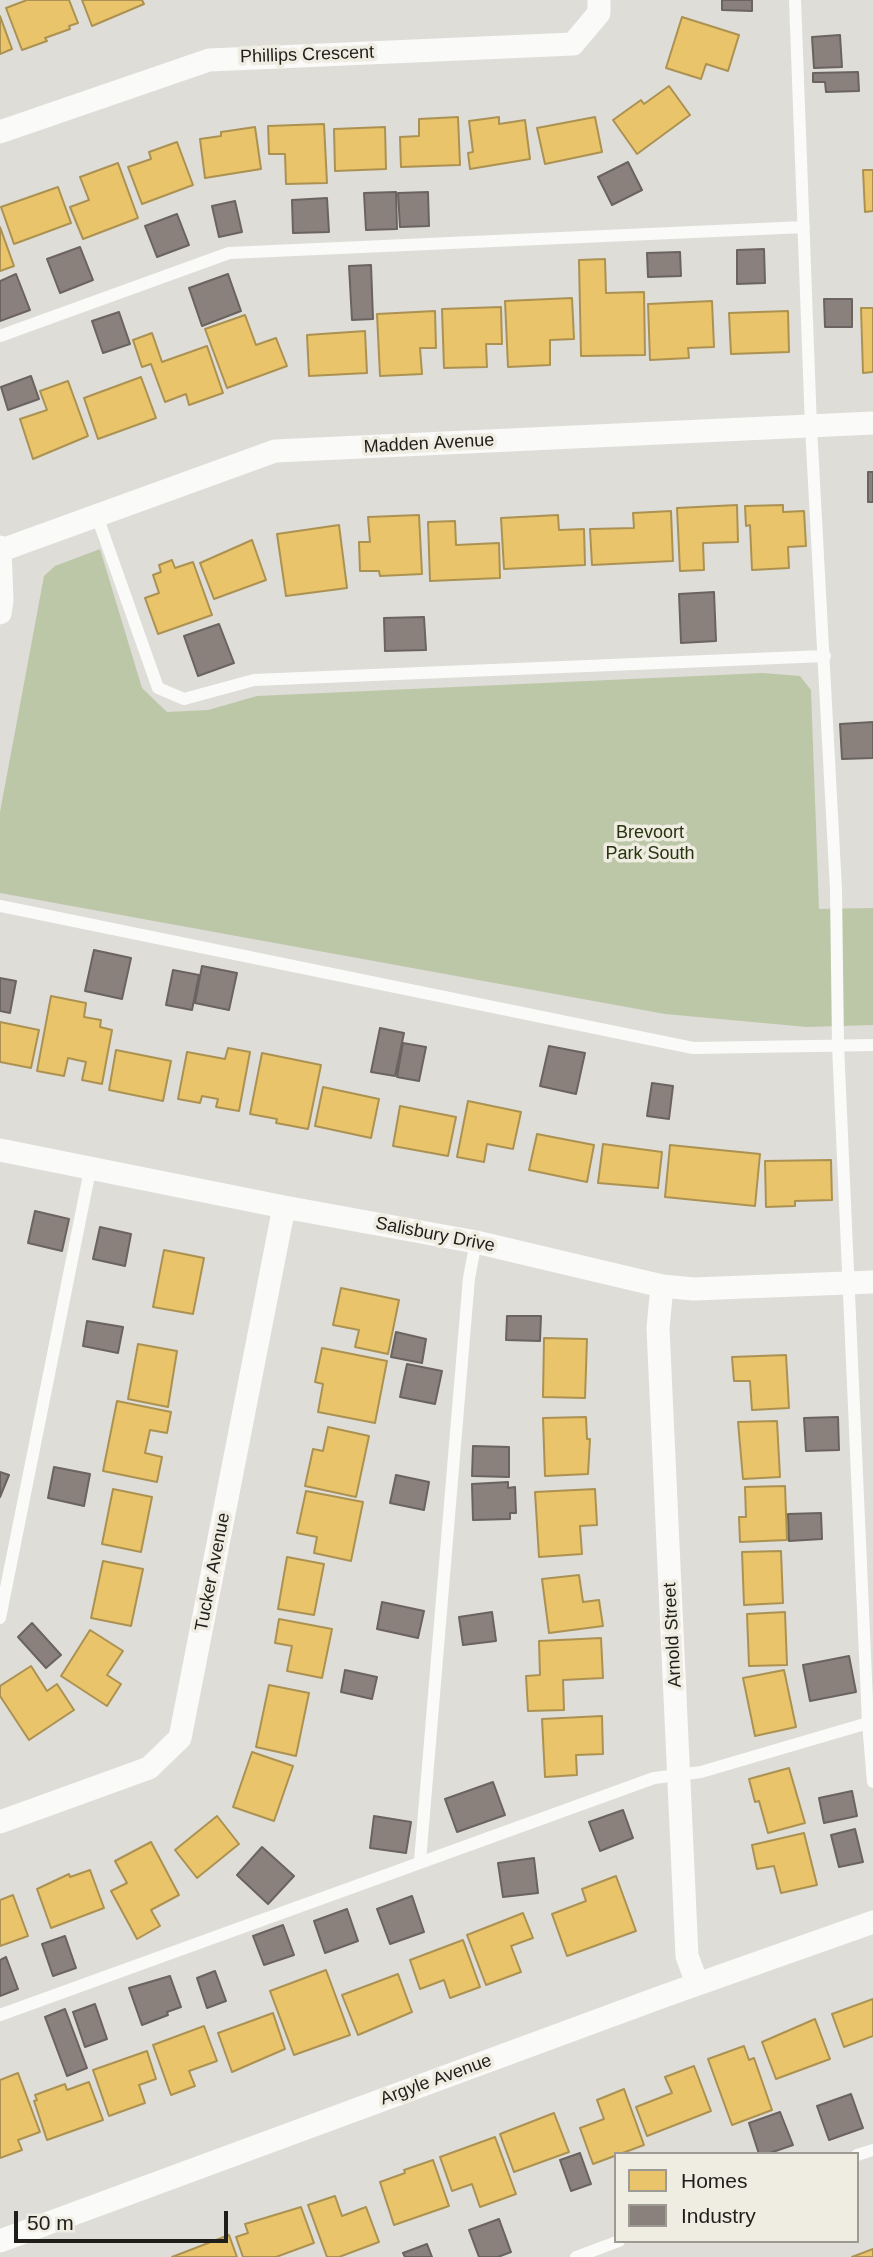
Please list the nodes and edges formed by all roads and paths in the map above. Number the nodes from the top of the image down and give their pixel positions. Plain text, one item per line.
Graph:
1 (599, 0) edge
2 (795, 0) edge
3 (0, 132) edge
4 (804, 227) junction
5 (0, 336) edge
6 (873, 423) edge
7 (811, 426) junction
8 (97, 516) junction
9 (1, 548) edge
10 (0, 613) edge
11 (825, 656) junction
12 (0, 906) edge
13 (838, 1045) junction
14 (873, 1045) edge
15 (0, 1150) edge
16 (90, 1170) junction
17 (284, 1207) junction
18 (476, 1242) junction
19 (873, 1282) edge
20 (850, 1283) junction
21 (662, 1286) junction
22 (0, 1618) edge
23 (868, 1723) junction
24 (680, 1776) junction
25 (873, 1782) edge
26 (0, 1822) edge
27 (420, 1861) junction
28 (873, 1922) edge
29 (697, 1983) junction
30 (0, 2015) edge
31 (0, 2241) edge
32 (614, 2243) edge
33 (576, 2257) edge

1 - 3 street, Phillips Crescent
2 - 4 lane
4 - 5 lane
4 - 7 lane
6 - 7 street, Madden Avenue
7 - 8 street, Madden Avenue
7 - 11 lane
8 - 9 street, Madden Avenue
8 - 11 lane
9 - 10 street
11 - 13 lane
12 - 13 lane
13 - 14 lane
13 - 20 lane
15 - 16 street, Salisbury Drive
16 - 17 street, Salisbury Drive
16 - 22 lane
17 - 18 street, Salisbury Drive
17 - 26 street, Tucker Avenue
18 - 21 street, Salisbury Drive
18 - 27 lane
19 - 20 street, Salisbury Drive
20 - 21 street, Salisbury Drive
20 - 23 lane
21 - 24 street, Arnold Street
23 - 24 lane
23 - 25 lane
24 - 27 lane
24 - 29 street, Arnold Street
27 - 30 lane
28 - 29 street, Argyle Avenue
29 - 31 street, Argyle Avenue
32 - 33 lane

